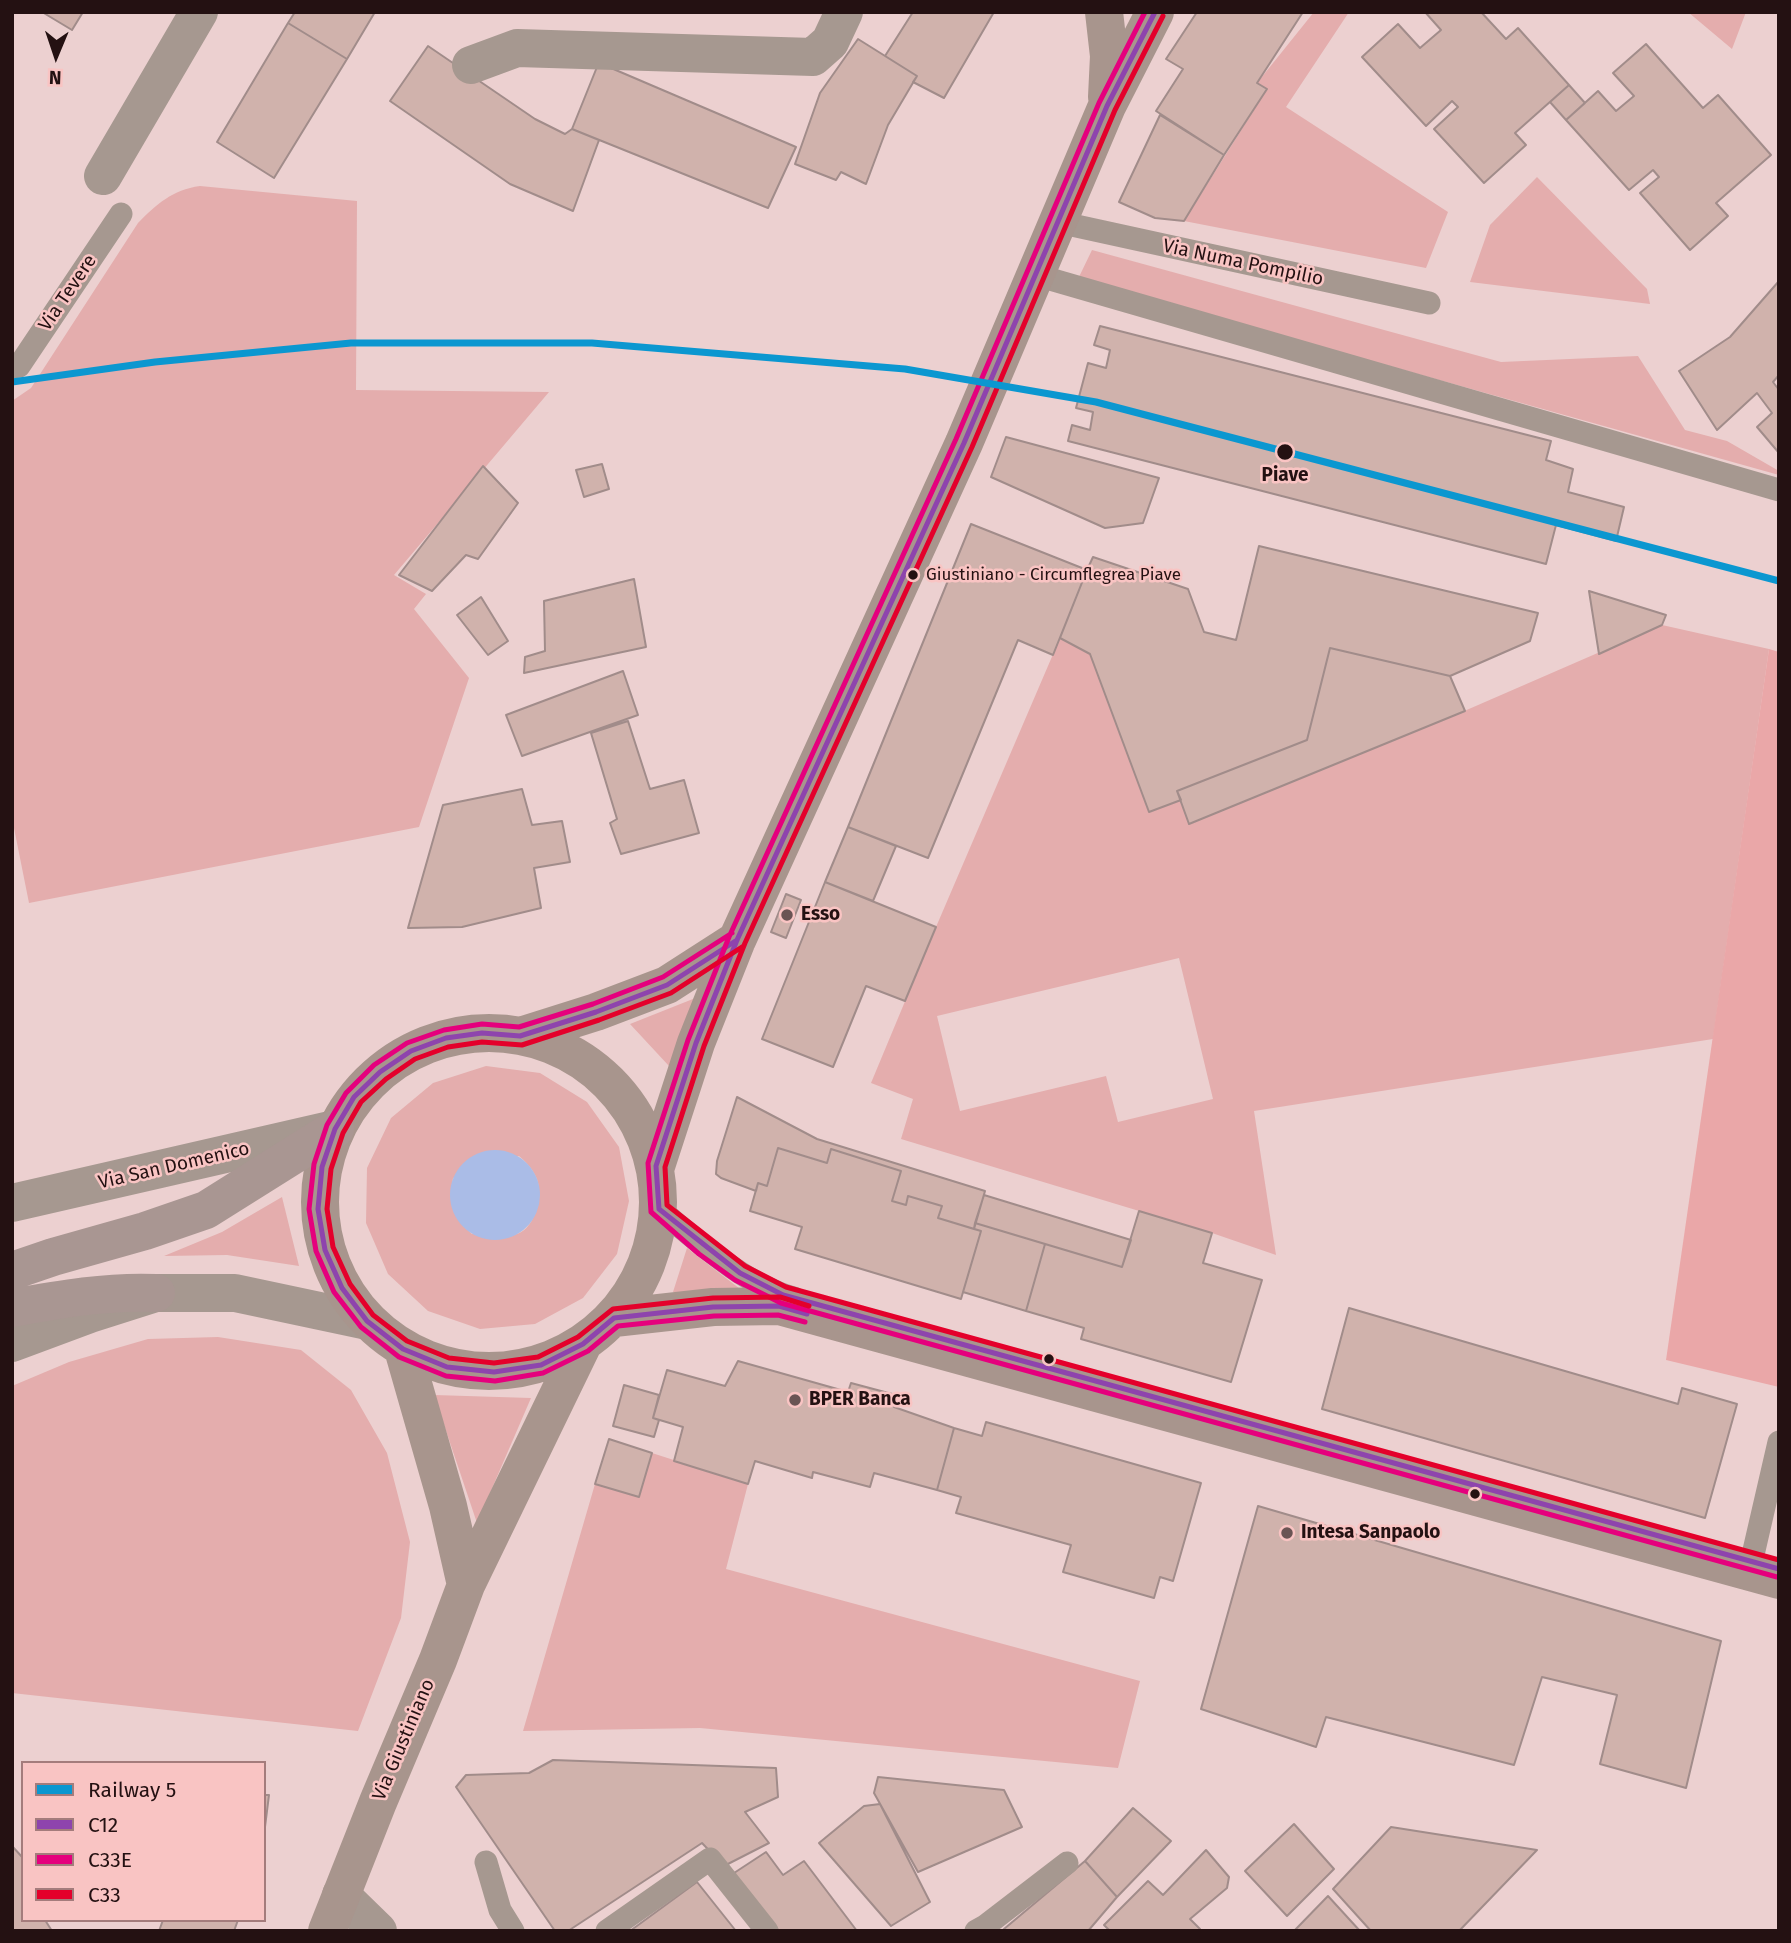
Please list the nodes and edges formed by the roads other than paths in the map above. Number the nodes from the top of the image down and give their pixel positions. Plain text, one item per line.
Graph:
1 (199, 12) edge
2 (844, 12) edge
3 (1104, 12) edge
4 (1155, 12) edge
5 (471, 65) dead end
6 (1107, 106) junction
7 (103, 176) dead end
8 (121, 214) dead end
9 (1058, 222) junction
10 (1032, 284) junction
11 (1429, 303) dead end
12 (12, 367) edge
13 (1779, 490) edge
14 (737, 940) junction
15 (520, 1036) junction
16 (335, 1129) junction
17 (656, 1166) junction
18 (12, 1203) edge
19 (659, 1209) junction
20 (12, 1271) edge
21 (156, 1293) junction
22 (12, 1308) edge
23 (614, 1318) junction
24 (367, 1321) junction
25 (12, 1343) edge
26 (583, 1344) junction
27 (403, 1349) junction
28 (1779, 1442) edge
29 (1765, 1571) edge
30 (466, 1585) junction
31 (486, 1862) dead end
32 (1067, 1863) dead end
33 (341, 1895) junction
34 (327, 1931) edge
35 (377, 1931) edge
36 (513, 1931) edge
37 (607, 1931) edge
38 (767, 1931) edge
39 (976, 1931) edge

1 - 7 street
2 - 5 street
3 - 6 main road
4 - 6 main road
6 - 9 main road
8 - 12 lane, Via Tevere
9 - 10 main road
9 - 11 lane, Via Numa Pompilio
10 - 13 lane
10 - 14 main road
14 - 15 main road
14 - 17 main road
15 - 16 main road
15 - 17 main road
16 - 18 street, Via San Domenico
16 - 20 highway
16 - 24 main road
17 - 19 main road
19 - 23 main road
19 - 29 lane
21 - 22 highway
21 - 24 street
21 - 25 street
23 - 26 main road
23 - 29 main road
24 - 27 main road
26 - 27 main road
26 - 30 main road, Via Giustiniano
27 - 30 main road
28 - 29 lane
30 - 33 main road, Via Giustiniano
31 - 36 lane
32 - 39 lane
33 - 34 main road, Via Giustiniano
33 - 35 street
37 - 38 lane

